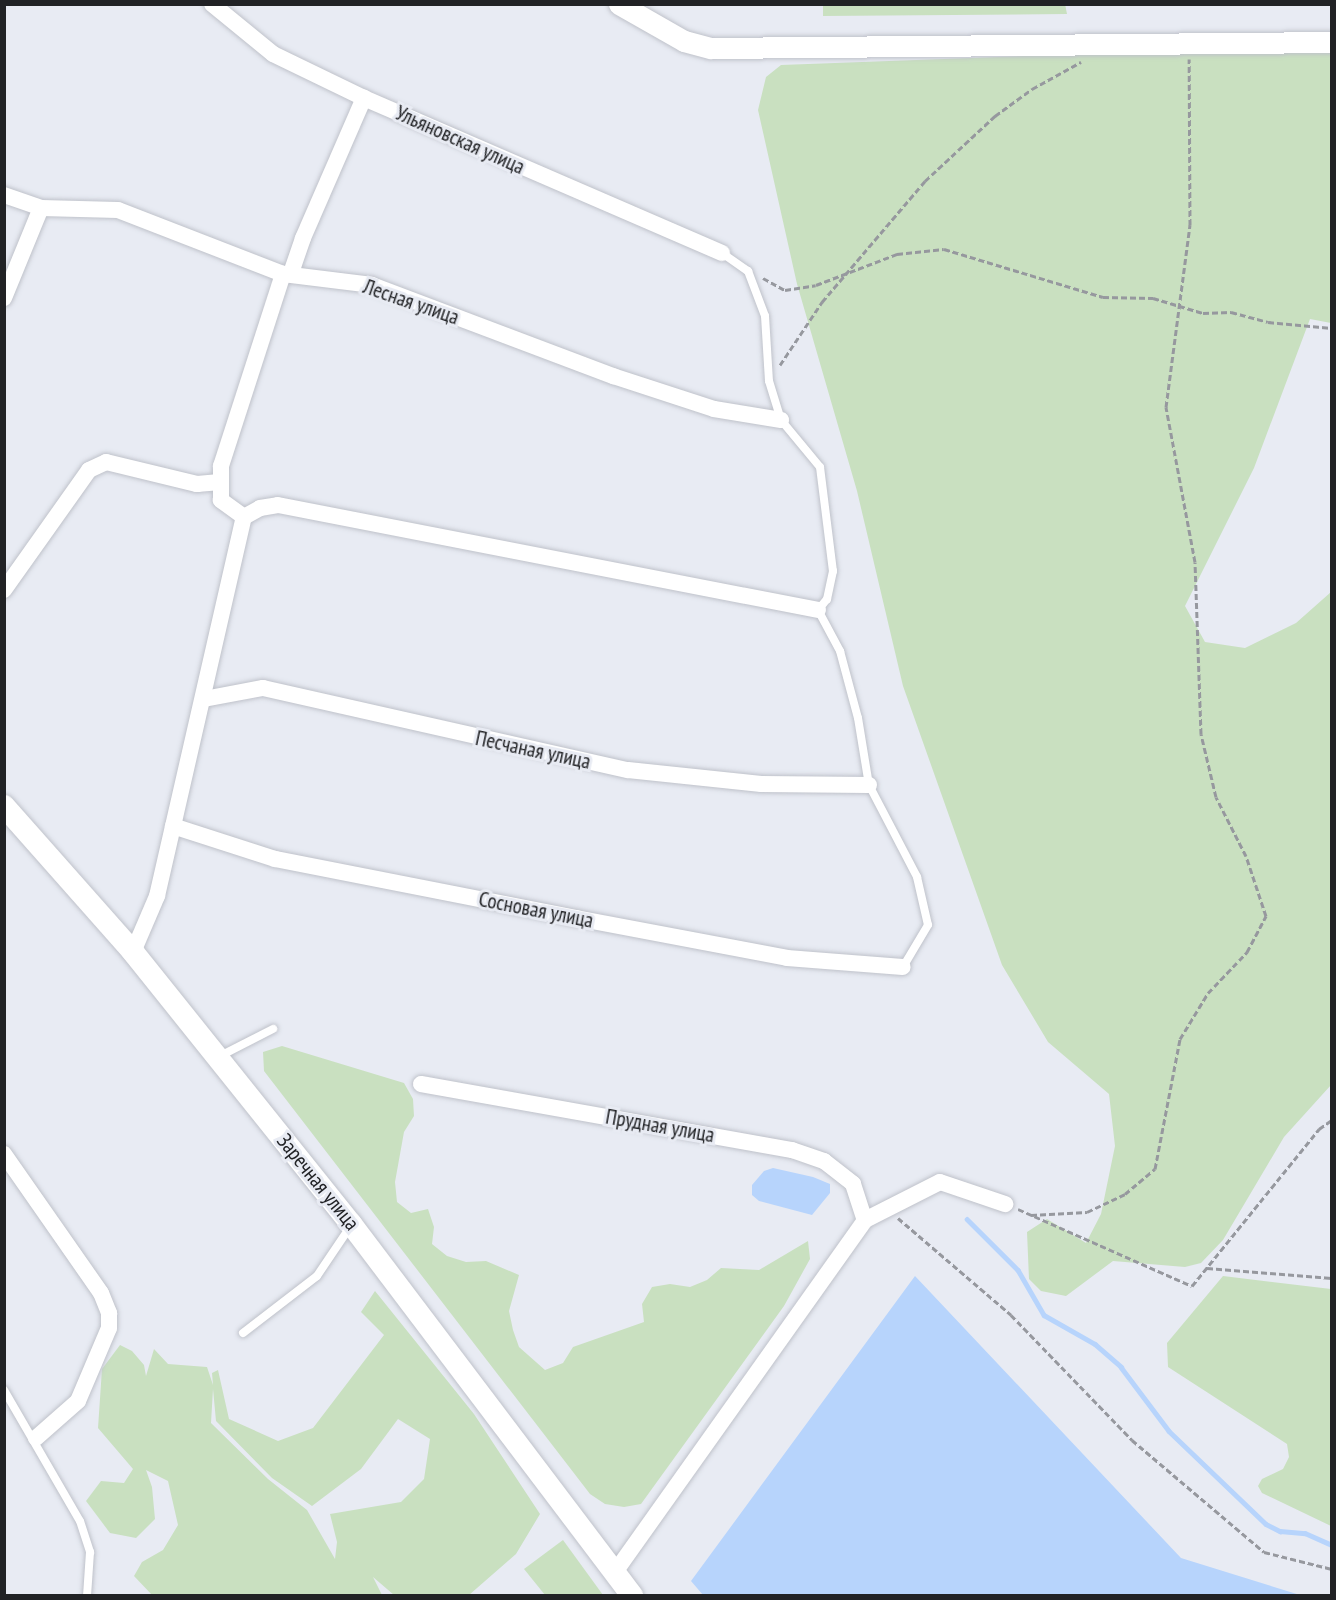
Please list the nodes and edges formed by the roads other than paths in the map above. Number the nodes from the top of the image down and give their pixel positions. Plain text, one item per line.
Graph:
1 (212, 4) edge
2 (619, 4) edge
3 (1332, 42) edge
4 (364, 98) junction
5 (4, 195) edge
6 (41, 208) junction
7 (722, 253) joint
8 (287, 273) junction
9 (4, 298) edge
10 (781, 420) junction
11 (220, 482) junction
12 (244, 517) junction
13 (4, 590) edge
14 (818, 610) junction
15 (204, 699) junction
16 (868, 785) junction
17 (4, 806) edge
18 (173, 825) junction
19 (134, 952) junction
20 (903, 967) joint
21 (273, 1029) dead end
22 (218, 1057) junction
23 (421, 1084) dead end
24 (4, 1154) edge
25 (1005, 1204) road end
26 (865, 1220) junction
27 (351, 1224) junction
28 (243, 1334) dead end
29 (4, 1390) edge
30 (36, 1438) junction
31 (615, 1572) junction
32 (87, 1596) edge
33 (632, 1596) edge

1 - 4 street, Ульяновская улица
2 - 3 street
4 - 7 street, Ульяновская улица
4 - 8 street
5 - 6 street, Лесная улица
6 - 8 street, Лесная улица
6 - 9 street
7 - 10 lane
8 - 10 street, Лесная улица
8 - 11 street
10 - 14 lane
11 - 12 street
11 - 13 street
12 - 14 street
12 - 15 street
14 - 16 lane
15 - 16 street, Песчаная улица
15 - 18 street
16 - 20 lane
17 - 19 main road, Заречная улица
18 - 19 street
18 - 20 street, Сосновая улица
19 - 22 main road, Заречная улица
21 - 22 lane
22 - 27 main road, Заречная улица
23 - 26 street, Прудная улица
24 - 30 street
25 - 26 street
26 - 31 street
27 - 28 lane
27 - 31 main road, Заречная улица
29 - 30 lane
30 - 32 lane
31 - 33 main road, Заречная улица

